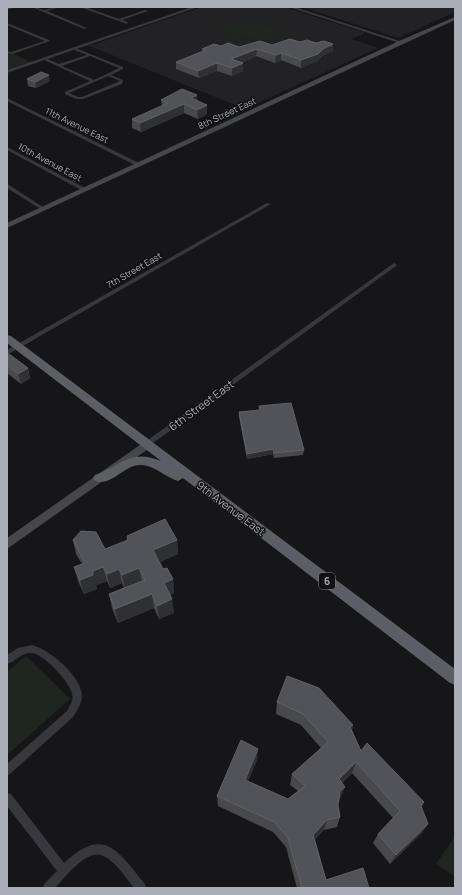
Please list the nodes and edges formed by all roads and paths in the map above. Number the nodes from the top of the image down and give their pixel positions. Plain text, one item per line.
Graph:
1 (15, 7) edge
2 (34, 7) edge
3 (57, 7) edge
4 (82, 7) edge
5 (196, 7) edge
6 (291, 7) edge
7 (7, 9) edge
8 (44, 11) junction
9 (146, 11) dead end
10 (455, 18) edge
11 (119, 20) junction
12 (127, 23) dead end
13 (7, 24) edge
14 (85, 28) dead end
15 (401, 42) junction
16 (75, 49) junction
17 (9, 52) edge
18 (90, 55) junction
19 (44, 59) junction
20 (60, 65) junction
21 (7, 72) edge
22 (108, 75) junction
23 (93, 81) junction
24 (7, 99) edge
25 (7, 148) edge
26 (139, 165) junction
27 (7, 186) edge
28 (85, 190) junction
29 (269, 204) dead end
30 (44, 209) junction
31 (7, 226) edge
32 (394, 265) dead end
33 (7, 338) edge
34 (18, 346) junction
35 (7, 353) edge
36 (147, 444) junction
37 (99, 478) junction
38 (199, 484) junction
39 (7, 544) edge
40 (7, 660) edge
41 (455, 678) edge
42 (7, 771) edge
43 (7, 798) edge
44 (64, 872) junction
45 (48, 888) edge
46 (141, 888) edge

1 - 7 street
2 - 8 street
3 - 8 street
4 - 11 street
5 - 16 street
6 - 15 street
8 - 14 street
9 - 11 street
10 - 15 main road, 8th Street East
11 - 12 street
13 - 17 street
15 - 26 main road, 8th Street East
16 - 18 street
16 - 19 street
18 - 20 street
18 - 22 street
19 - 20 street
19 - 21 street
20 - 23 street
22 - 23 street
22 - 23 street
24 - 26 street, 11th Avenue East
25 - 28 street, 10th Avenue East
26 - 28 main road, 8th Street East
27 - 30 street
28 - 30 main road, 8th Street East
29 - 34 street, 7th Street East
30 - 31 main road, 8th Street East
32 - 36 street, 6th Street East
33 - 34 highway, 9th Avenue East / 6
34 - 35 street, 7th Street East
34 - 36 highway, 9th Avenue East / 6
36 - 37 main road, 6th Street East
36 - 38 highway, 9th Avenue East / 6
37 - 38 highway
37 - 39 main road, 6th Street East
38 - 41 highway, 9th Avenue East / 6
40 - 42 street
43 - 44 street
44 - 45 street
44 - 46 street

